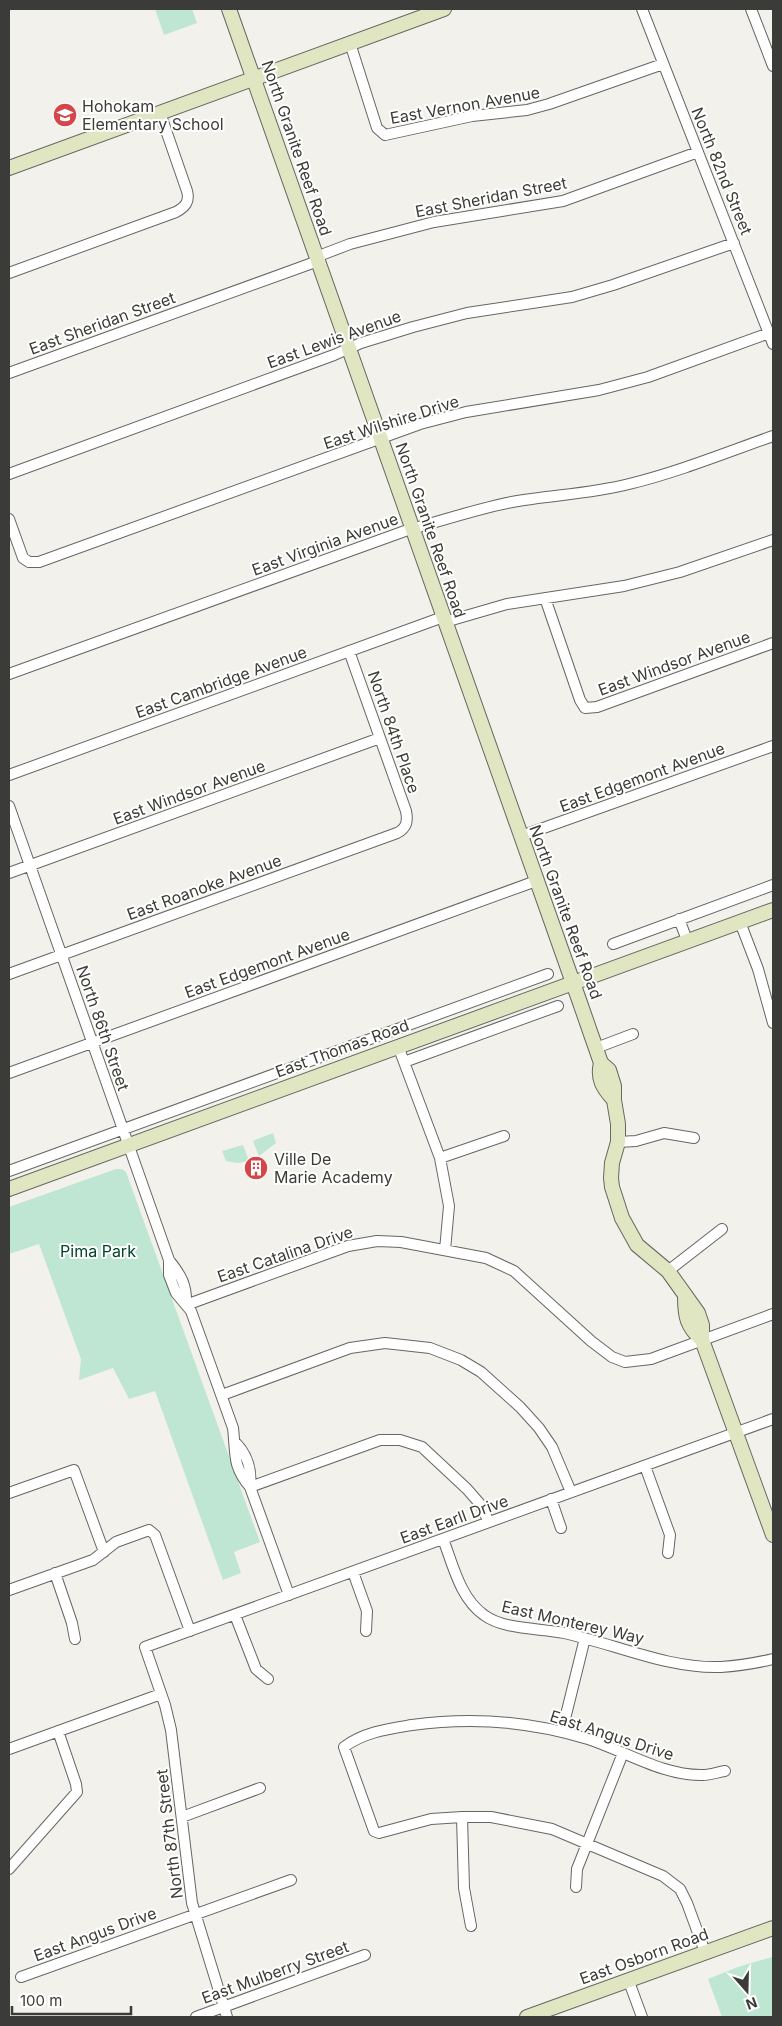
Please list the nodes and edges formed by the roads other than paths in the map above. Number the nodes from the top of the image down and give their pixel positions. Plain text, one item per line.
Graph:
1 (229, 9) edge
2 (444, 9) edge
3 (642, 9) edge
4 (751, 9) edge
5 (350, 43) junction
6 (663, 64) junction
7 (773, 66) edge
8 (253, 78) junction
9 (160, 113) junction
10 (698, 152) junction
11 (9, 168) edge
12 (734, 243) junction
13 (317, 259) junction
14 (9, 273) edge
15 (769, 333) junction
16 (773, 344) edge
17 (349, 348) junction
18 (9, 373) edge
19 (773, 436) edge
20 (380, 438) junction
21 (9, 474) edge
22 (9, 519) edge
23 (412, 529) junction
24 (773, 540) edge
25 (545, 598) junction
26 (444, 619) junction
27 (773, 643) edge
28 (349, 651) junction
29 (9, 674) edge
30 (380, 738) junction
31 (773, 746) edge
32 (9, 775) edge
33 (9, 806) edge
34 (406, 824) joint
35 (521, 836) junction
36 (30, 866) junction
37 (9, 873) edge
38 (536, 881) junction
39 (773, 885) edge
40 (773, 910) edge
41 (679, 919) junction
42 (740, 922) junction
43 (687, 940) junction
44 (613, 944) dead end
45 (61, 955) junction
46 (9, 974) edge
47 (548, 974) dead end
48 (572, 982) junction
49 (558, 1006) dead end
50 (773, 1024) edge
51 (633, 1034) dead end
52 (93, 1043) junction
53 (398, 1046) junction
54 (596, 1048) junction
55 (404, 1062) junction
56 (9, 1073) edge
57 (123, 1130) junction
58 (504, 1136) dead end
59 (694, 1138) dead end
60 (618, 1142) junction
61 (128, 1145) junction
62 (440, 1158) junction
63 (9, 1171) edge
64 (9, 1189) edge
65 (722, 1228) dead end
66 (445, 1250) junction
67 (668, 1271) junction
68 (186, 1305) junction
69 (773, 1314) edge
70 (702, 1340) junction
71 (222, 1395) junction
72 (773, 1419) edge
73 (736, 1433) junction
74 (645, 1466) junction
75 (250, 1487) junction
76 (571, 1492) junction
77 (9, 1493) edge
78 (551, 1500) junction
79 (489, 1522) junction
80 (561, 1528) dead end
81 (773, 1535) edge
82 (443, 1539) junction
83 (104, 1552) junction
84 (668, 1553) dead end
85 (353, 1572) junction
86 (55, 1573) junction
87 (9, 1590) edge
88 (289, 1595) junction
89 (235, 1615) junction
90 (190, 1631) junction
91 (366, 1631) dead end
92 (585, 1638) junction
93 (75, 1639) dead end
94 (145, 1647) joint
95 (773, 1659) edge
96 (268, 1679) dead end
97 (161, 1694) junction
98 (562, 1731) junction
99 (58, 1732) junction
100 (9, 1749) edge
101 (623, 1753) junction
102 (725, 1771) dead end
103 (260, 1788) dead end
104 (462, 1816) junction
105 (182, 1817) junction
106 (587, 1843) junction
107 (9, 1869) edge
108 (291, 1880) dead end
109 (576, 1887) dead end
110 (195, 1914) junction
111 (471, 1926) dead end
112 (773, 1928) edge
113 (705, 1952) junction
114 (365, 1955) dead end
115 (21, 1977) dead end
116 (628, 1980) junction
117 (225, 2012) edge
118 (196, 2017) edge
119 (527, 2017) edge
120 (642, 2017) edge

1 - 8 street, North Granite Reef Road
2 - 5 street
3 - 6 street, North 82nd Street
4 - 7 street
5 - 6 street, East Vernon Avenue
5 - 8 street
6 - 10 street, North 82nd Street
8 - 9 street
8 - 13 street, North Granite Reef Road
9 - 11 street
9 - 14 street
10 - 12 street, North 82nd Street
10 - 13 street, East Sheridan Street
12 - 15 street, North 82nd Street
12 - 17 street, East Lewis Avenue
13 - 17 street, North Granite Reef Road
13 - 18 street, East Sheridan Street
15 - 16 street, North 82nd Street
15 - 20 street, East Wilshire Drive
17 - 20 street, North Granite Reef Road
17 - 21 street, East Lewis Avenue
19 - 23 street, East Virginia Avenue
20 - 22 street, East Wilshire Drive
20 - 23 street, North Granite Reef Road
23 - 26 street, North Granite Reef Road
23 - 29 street, East Virginia Avenue
24 - 25 street, East Cambridge Avenue
25 - 26 street, East Cambridge Avenue
25 - 27 street, East Windsor Avenue
26 - 28 street, East Cambridge Avenue
26 - 35 street, North Granite Reef Road
28 - 30 street, North 84th Place
28 - 32 street, East Cambridge Avenue
30 - 34 street, North 84th Place
30 - 36 street, East Windsor Avenue
31 - 35 street, East Edgemont Avenue
33 - 36 street, North 86th Street
34 - 45 street, East Roanoke Avenue
35 - 38 street, North Granite Reef Road
36 - 37 street, East Windsor Avenue
36 - 45 street, North 86th Street
38 - 48 street, North Granite Reef Road
38 - 52 street, East Edgemont Avenue
39 - 41 street
40 - 42 street, East Thomas Road
41 - 43 street
41 - 44 street
42 - 43 street, East Thomas Road
42 - 50 street
43 - 48 street, East Thomas Road
45 - 46 street, East Roanoke Avenue
45 - 52 street, North 86th Street
47 - 57 street, East Thomas Road
48 - 53 street, East Thomas Road
48 - 54 street, North Granite Reef Road
49 - 55 street
51 - 54 street
52 - 56 street, East Edgemont Avenue
52 - 57 street, North 86th Street
53 - 55 street
53 - 61 street, East Thomas Road
54 - 60 street, North Granite Reef Road
55 - 62 street
57 - 61 street, North 86th Street
57 - 63 street, East Thomas Road
58 - 62 street
59 - 60 street
60 - 67 street, North Granite Reef Road
61 - 64 street, East Thomas Road
61 - 68 street, North 86th Street
62 - 66 street
65 - 67 street
66 - 68 street, East Catalina Drive
66 - 70 street, East Catalina Drive
67 - 70 street, North Granite Reef Road
68 - 71 street, North 86th Street
69 - 70 street
70 - 73 street, North Granite Reef Road
71 - 75 street, North 86th Street
71 - 76 street
72 - 73 street, East Earll Drive
73 - 74 street, East Earll Drive
73 - 81 street, North Granite Reef Road
74 - 76 street, East Earll Drive
74 - 84 street
75 - 79 street
75 - 88 street, North 86th Street
76 - 78 street, East Earll Drive
77 - 83 street
78 - 79 street, East Earll Drive
78 - 80 street
79 - 82 street, East Earll Drive
82 - 85 street, East Earll Drive
82 - 92 street, East Monterey Way
83 - 86 street
83 - 90 street
85 - 88 street, East Earll Drive
85 - 91 street
86 - 87 street
86 - 93 street
88 - 89 street, East Earll Drive
89 - 90 street, East Earll Drive
89 - 96 street
90 - 94 street, East Earll Drive
92 - 95 street, East Monterey Way
92 - 98 street
94 - 97 street, North 87th Street
97 - 99 street
97 - 105 street, North 87th Street
98 - 101 street, East Angus Drive
98 - 104 street, East Angus Drive
99 - 100 street
99 - 107 street
101 - 102 street, East Angus Drive
101 - 106 street
103 - 105 street
104 - 106 street
104 - 111 street
105 - 110 street, North 87th Street
106 - 109 street
106 - 113 street
108 - 110 street, East Angus Drive
110 - 115 street, East Angus Drive
110 - 117 street, North 87th Street
112 - 113 street, East Osborn Road
113 - 116 street, East Osborn Road
114 - 117 street, East Mulberry Street
116 - 119 street, East Osborn Road
116 - 120 street
117 - 118 street, East Mulberry Street

